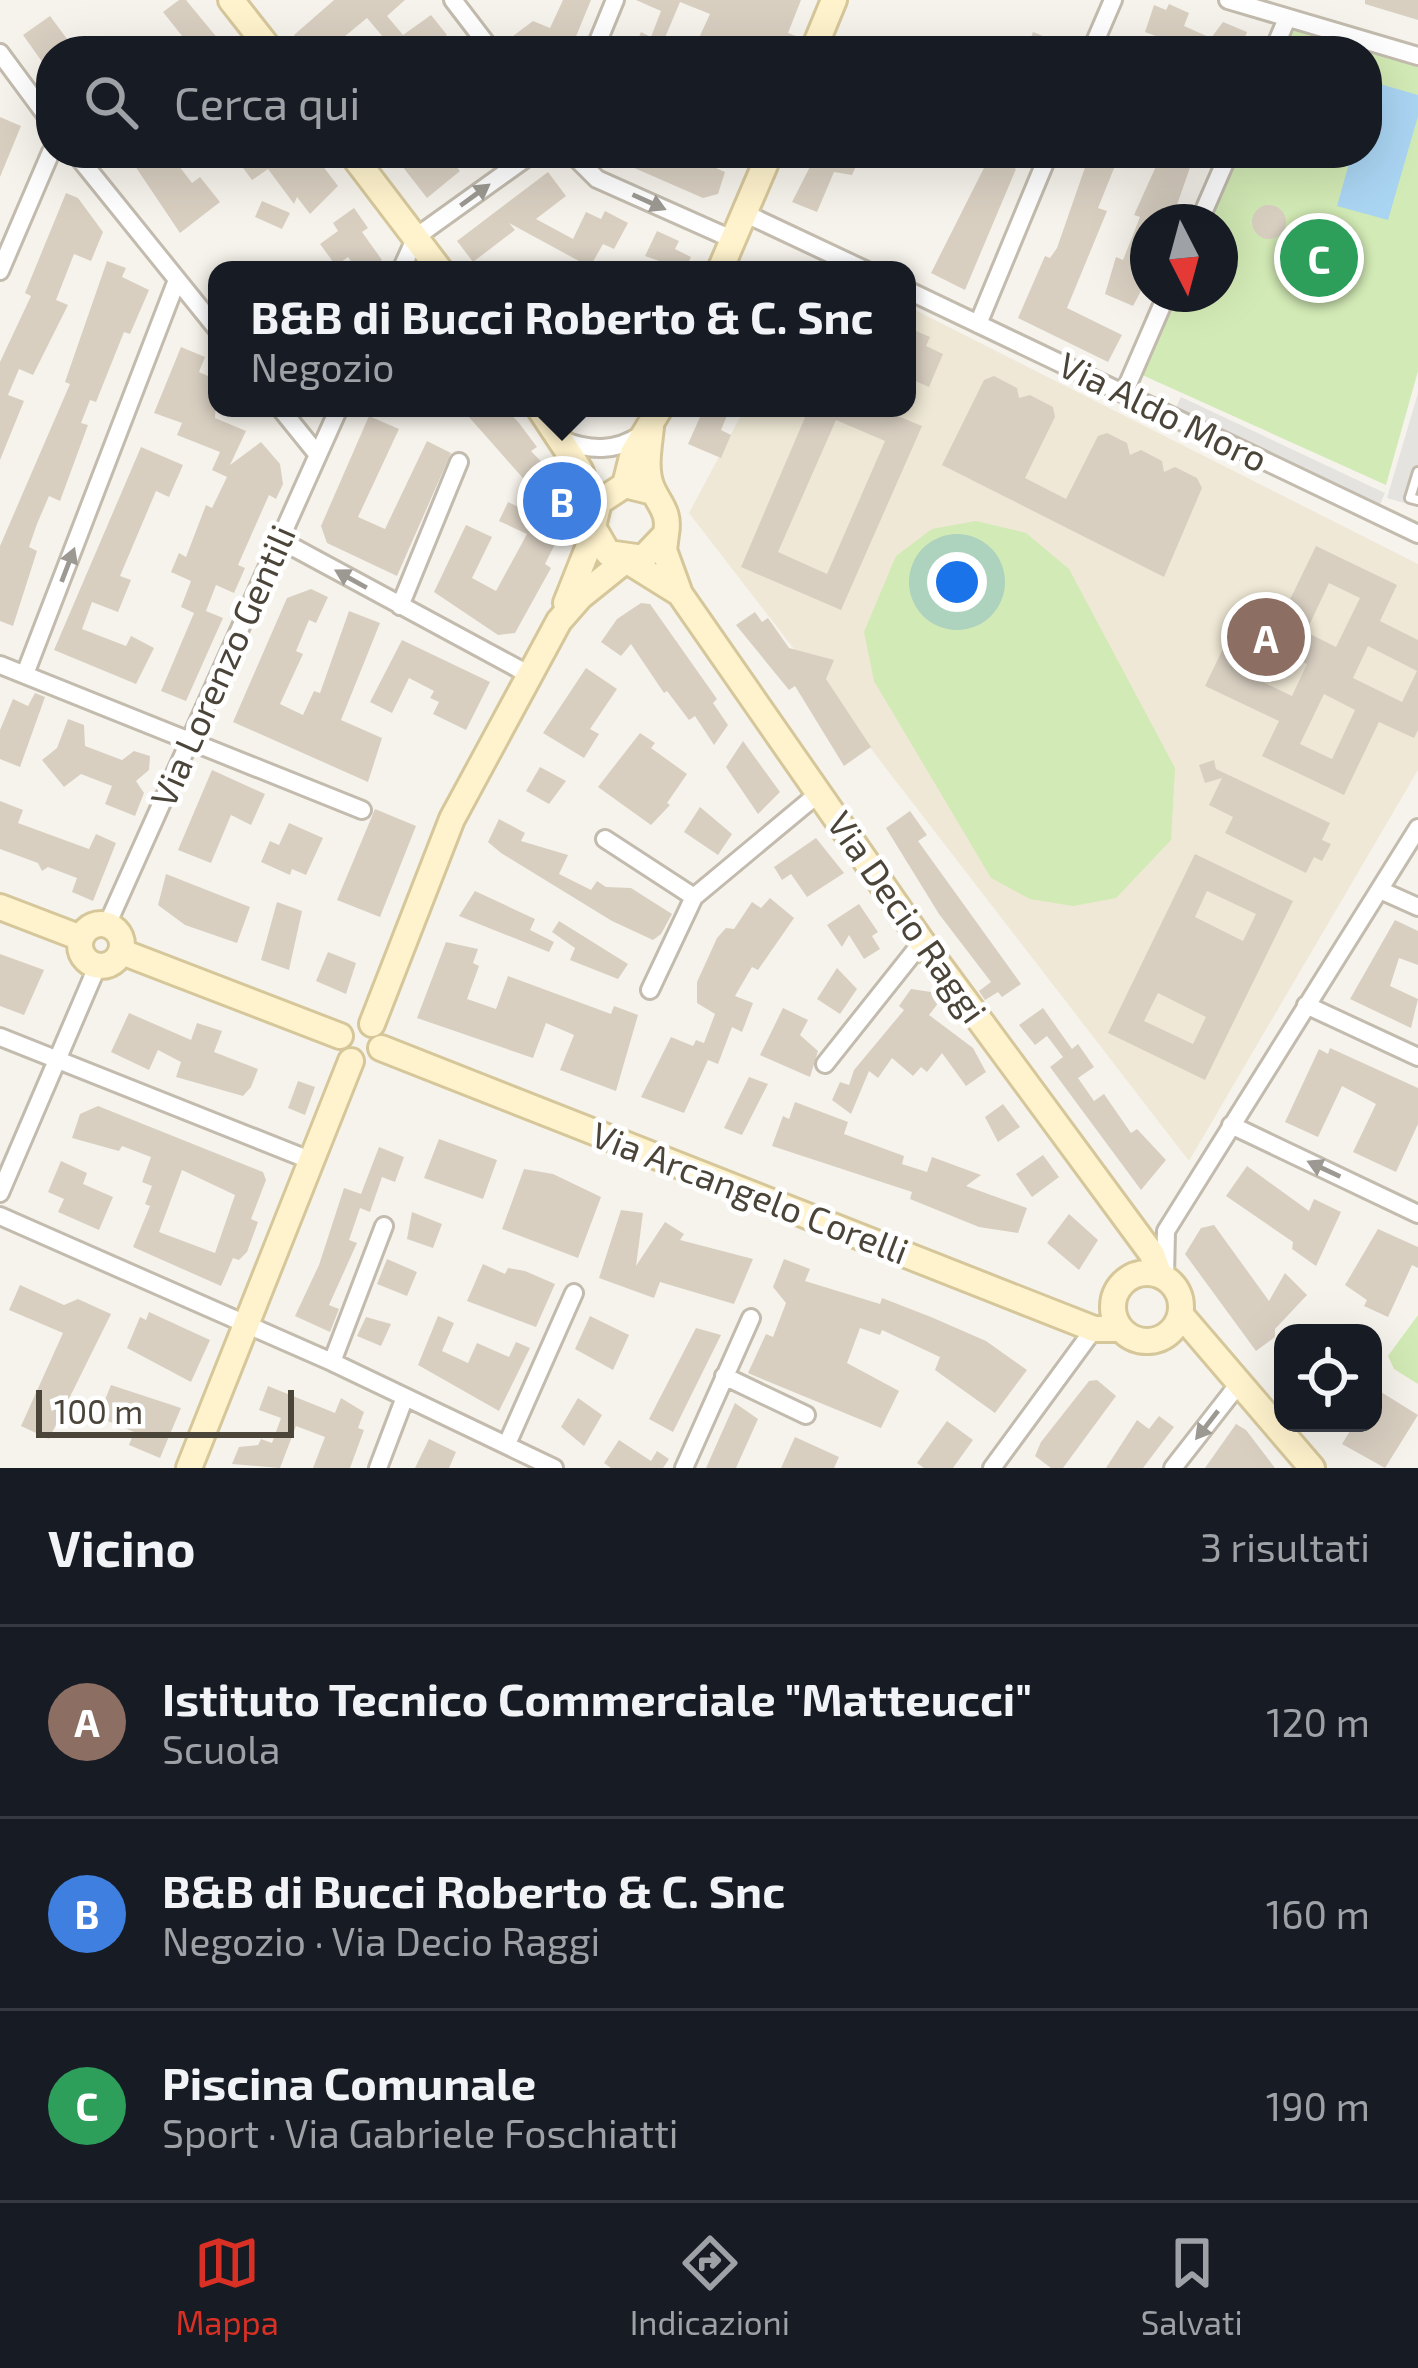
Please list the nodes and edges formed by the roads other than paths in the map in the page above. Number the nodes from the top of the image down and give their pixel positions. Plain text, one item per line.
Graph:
1 (231, 0) edge
2 (453, 0) edge
3 (616, 0) edge
4 (834, 0) edge
5 (1113, 0) edge
6 (1228, 0) edge
7 (1286, 21) junction
8 (259, 36) edge
9 (481, 36) edge
10 (600, 36) edge
11 (819, 36) edge
12 (1097, 36) edge
13 (1280, 36) edge
14 (1343, 36) edge
15 (1382, 46) edge
16 (0, 53) edge
17 (1418, 56) edge
18 (36, 102) edge
19 (44, 168) edge
20 (87, 168) edge
21 (363, 168) edge
22 (512, 168) edge
23 (586, 168) edge
24 (764, 168) edge
25 (1043, 168) edge
26 (1222, 168) edge
27 (1206, 204) edge
28 (744, 213) junction
29 (416, 237) junction
30 (734, 240) junction
31 (405, 261) edge
32 (433, 261) edge
33 (725, 261) edge
34 (846, 261) edge
35 (0, 271) edge
36 (177, 280) junction
37 (916, 294) edge
38 (1159, 312) edge
39 (208, 318) edge
40 (978, 324) junction
41 (1124, 393) junction
42 (287, 417) edge
43 (335, 417) edge
44 (545, 417) edge
45 (656, 417) edge
46 (562, 440) junction
47 (318, 455) junction
48 (459, 462) dead end
49 (1418, 472) edge
50 (620, 487) junction
51 (653, 492) junction
52 (1418, 500) edge
53 (595, 522) junction
54 (667, 534) junction
55 (1418, 535) edge
56 (280, 540) junction
57 (626, 560) junction
58 (680, 594) junction
59 (400, 606) junction
60 (559, 621) junction
61 (0, 665) edge
62 (26, 674) junction
63 (528, 674) junction
64 (191, 738) junction
65 (819, 793) junction
66 (362, 810) dead end
67 (1418, 828) edge
68 (605, 839) dead end
69 (1380, 890) junction
70 (694, 897) junction
71 (0, 907) edge
72 (1418, 907) edge
73 (107, 925) junction
74 (81, 938) junction
75 (922, 942) junction
76 (122, 952) junction
77 (97, 967) junction
78 (650, 990) dead end
79 (1306, 1005) junction
80 (340, 1036) junction
81 (376, 1036) junction
82 (0, 1037) edge
83 (1418, 1057) edge
84 (57, 1060) junction
85 (351, 1061) junction
86 (825, 1064) dead end
87 (1231, 1125) junction
88 (311, 1161) junction
89 (0, 1193) edge
90 (1418, 1214) edge
91 (0, 1216) edge
92 (384, 1226) dead end
93 (1166, 1231) junction
94 (1138, 1238) junction
95 (1131, 1276) junction
96 (1162, 1276) junction
97 (574, 1293) dead end
98 (1113, 1299) junction
99 (1180, 1315) junction
100 (751, 1318) dead end
101 (244, 1323) junction
102 (1084, 1325) junction
103 (1120, 1329) junction
104 (1151, 1342) junction
105 (332, 1362) junction
106 (1219, 1362) junction
107 (724, 1376) junction
108 (1241, 1382) junction
109 (405, 1397) junction
110 (806, 1415) dead end
111 (507, 1444) junction
112 (189, 1468) edge
113 (378, 1468) edge
114 (554, 1468) edge
115 (684, 1468) edge
116 (992, 1468) edge
117 (1173, 1468) edge
118 (1312, 1468) edge

1 - 8 street
2 - 9 street
3 - 10 street
4 - 11 street
5 - 12 street
6 - 7 street
7 - 13 street
7 - 14 street
15 - 17 street
16 - 18 street
19 - 35 street
20 - 36 street
21 - 29 street
29 -> 22 street
23 -> 30 street
24 - 28 street
25 - 40 street
26 - 27 street
28 - 30 street
28 - 34 street
29 - 31 street
29 - 32 street
30 - 33 street
36 - 39 street
62 -> 36 street
37 - 40 street, Via Aldo Moro
38 - 41 street
40 - 41 street, Via Aldo Moro
41 - 55 street, Via Aldo Moro
42 - 47 street
43 - 47 street, Via Lorenzo Gentili
44 - 46 street, Via Decio Raggi
45 - 46 street
45 - 50 street
45 - 51 street
46 - 50 street, Via Decio Raggi
46 - 53 street, Via Decio Raggi
47 - 56 street, Via Lorenzo Gentili
48 - 59 street
49 - 52 lane
50 - 51 street, Via Decio Raggi
50 - 53 street
51 - 54 street, Via Decio Raggi
53 - 57 street, Via Decio Raggi
53 - 60 street
54 - 57 street
54 - 58 street, Via Decio Raggi
59 -> 56 street
56 - 64 street, Via Lorenzo Gentili
57 - 58 street, Via Decio Raggi
57 - 60 street
58 - 65 street, Via Decio Raggi
59 - 63 street
60 - 63 street
61 - 62 street
62 - 64 street
63 - 81 street
64 - 66 street
64 - 73 street, Via Lorenzo Gentili
65 - 70 street
65 - 75 street, Via Decio Raggi
67 - 69 street
68 - 70 street
69 - 72 street
69 - 79 street
70 - 78 street
71 - 74 street
73 - 74 street
73 - 76 street
74 - 77 street
75 - 86 street
75 - 94 street, Via Decio Raggi
76 - 77 street
76 - 80 street
77 - 84 street
79 - 83 street
79 - 87 street
80 - 81 street
80 - 85 street
81 - 85 street
81 - 102 street, Via Arcangelo Corelli
82 - 84 street
84 - 88 street
84 - 89 street
85 - 88 street
90 -> 87 street
87 - 93 street
88 - 101 street
91 - 101 street
92 - 105 street
93 - 94 street
93 - 96 street
94 - 95 street
94 - 96 street, Via Decio Raggi
95 - 96 street
95 - 98 street
96 - 99 street
97 - 111 street
98 - 102 street
98 - 103 street
99 - 104 street
99 - 106 street
100 - 107 street
101 - 105 street
101 - 112 street
102 - 103 street, Via Arcangelo Corelli
102 - 116 street
103 - 104 street
104 - 106 street
105 - 109 street
106 - 108 street
107 - 110 street
107 - 115 street
108 -> 117 street
108 - 118 street
109 - 111 street
109 - 113 street
111 - 114 street

